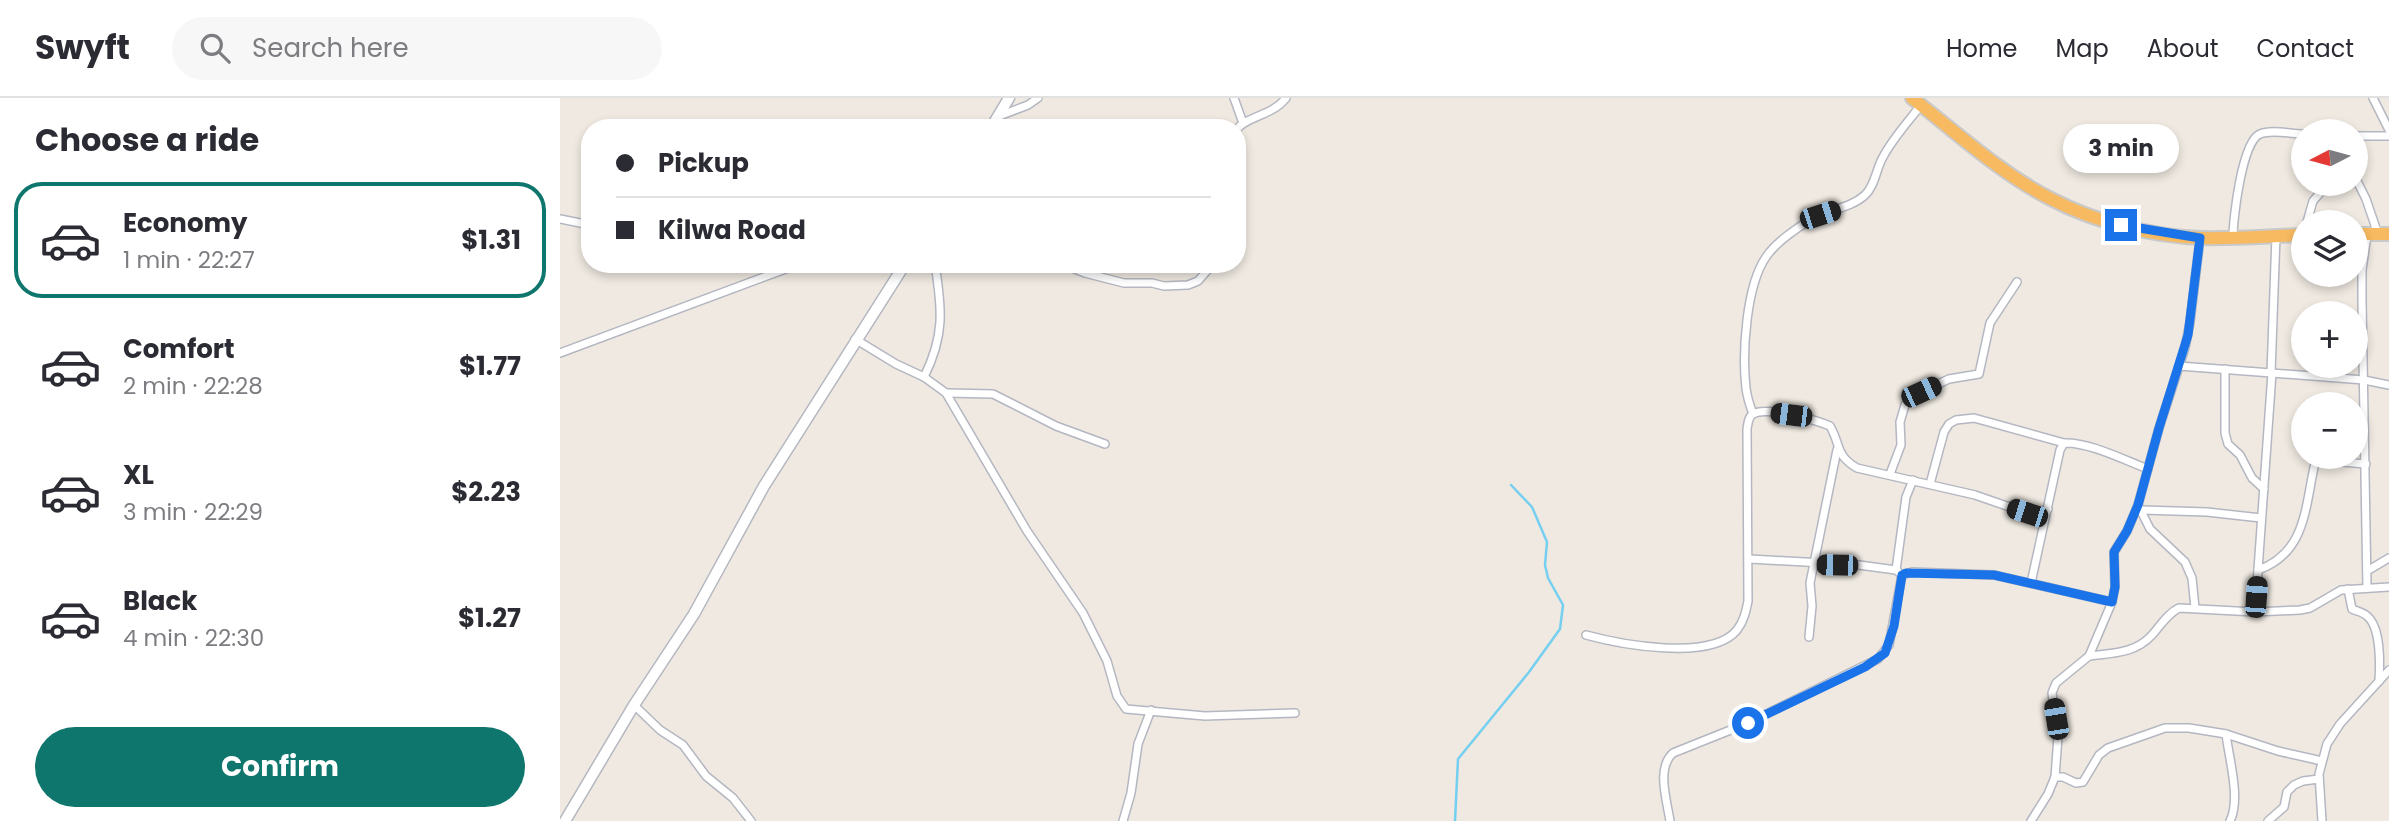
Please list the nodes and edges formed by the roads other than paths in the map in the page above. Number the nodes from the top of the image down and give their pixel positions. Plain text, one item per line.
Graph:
1 (1009, 98) edge
2 (1038, 98) edge
3 (1234, 98) edge
4 (1286, 98) edge
5 (2374, 98) edge
6 (1917, 102) edge
7 (999, 116) junction
8 (997, 119) edge
9 (1238, 119) edge
10 (1246, 123) edge
11 (2389, 130) edge
12 (2291, 133) edge
13 (2368, 136) edge
14 (2389, 136) edge
15 (2364, 196) edge
16 (560, 219) edge
17 (581, 223) edge
18 (2372, 234) edge
19 (2291, 235) edge
20 (2276, 236) junction
21 (2233, 237) junction
22 (2200, 238) junction
23 (775, 273) edge
24 (899, 273) edge
25 (936, 273) edge
26 (1085, 273) edge
27 (1205, 273) edge
28 (2017, 282) dead end
29 (855, 339) junction
30 (560, 353) edge
31 (2179, 366) junction
32 (2225, 369) junction
33 (2272, 373) junction
34 (923, 377) junction
35 (2364, 380) junction
36 (2389, 385) edge
37 (2364, 392) edge
38 (946, 393) junction
39 (1753, 414) junction
40 (2064, 443) junction
41 (1105, 444) dead end
42 (1837, 449) junction
43 (2148, 469) junction
44 (2314, 469) edge
45 (2366, 469) edge
46 (1890, 474) junction
47 (1913, 480) junction
48 (1930, 484) junction
49 (2264, 489) junction
50 (2140, 508) junction
51 (2048, 509) junction
52 (2261, 517) junction
53 (2389, 558) edge
54 (1750, 559) junction
55 (1815, 564) junction
56 (2258, 570) junction
57 (2367, 571) junction
58 (1899, 572) junction
59 (2031, 583) junction
60 (2389, 587) edge
61 (2367, 588) junction
62 (2348, 589) junction
63 (2112, 602) junction
64 (2195, 608) junction
65 (2255, 612) junction
66 (1586, 635) dead end
67 (1809, 637) dead end
68 (2089, 656) junction
69 (2389, 670) edge
70 (2379, 681) junction
71 (634, 705) junction
72 (1151, 710) junction
73 (1295, 713) dead end
74 (2226, 734) junction
75 (2322, 761) junction
76 (2054, 777) junction
77 (2319, 779) junction
78 (565, 821) edge
79 (751, 821) edge
80 (1123, 821) edge
81 (1670, 821) edge
82 (2031, 821) edge
83 (2231, 821) edge
84 (2268, 821) edge
85 (2322, 821) edge

1 - 7 street
2 - 7 street
3 - 9 street
4 - 10 street
5 - 11 street
6 - 22 highway
6 - 39 street
7 - 8 street
12 - 21 street
13 - 14 street
15 - 18 street
16 - 17 street
18 - 35 street
19 - 20 highway
20 - 21 highway
20 - 33 street
21 - 22 highway
22 - 31 street
23 - 30 street
24 - 29 street
25 - 34 street
26 - 27 street
28 - 46 street
29 - 34 street
29 - 71 street
31 - 32 street
31 - 43 street
32 - 33 street
32 - 49 street
33 - 35 street
33 - 49 street
34 - 38 street
35 - 36 street
35 - 37 street
38 - 41 street
38 - 72 street
39 - 42 street
39 - 54 street
40 - 43 street
40 - 48 street
40 - 51 street
42 - 46 street
42 - 55 street
43 - 50 street
44 - 56 street
45 - 57 street
46 - 47 street
47 - 48 street
47 - 58 street
48 - 51 street
49 - 52 street
50 - 52 street
50 - 63 street
50 - 64 street
51 - 59 street
52 - 56 street
53 - 57 street
54 - 55 street
54 - 66 street
55 - 58 street
55 - 67 street
56 - 65 street
57 - 61 street
58 - 59 street
58 - 81 street
59 - 63 street
60 - 61 street
61 - 62 street
62 - 65 street
62 - 70 street
63 - 68 street
64 - 65 street
64 - 68 street
68 - 76 street
69 - 70 street
70 - 75 street
71 - 78 street
71 - 79 street
72 - 73 street
72 - 80 street
74 - 75 street
74 - 76 street
74 - 83 street
75 - 77 street
76 - 82 street
77 - 84 street
77 - 85 street

